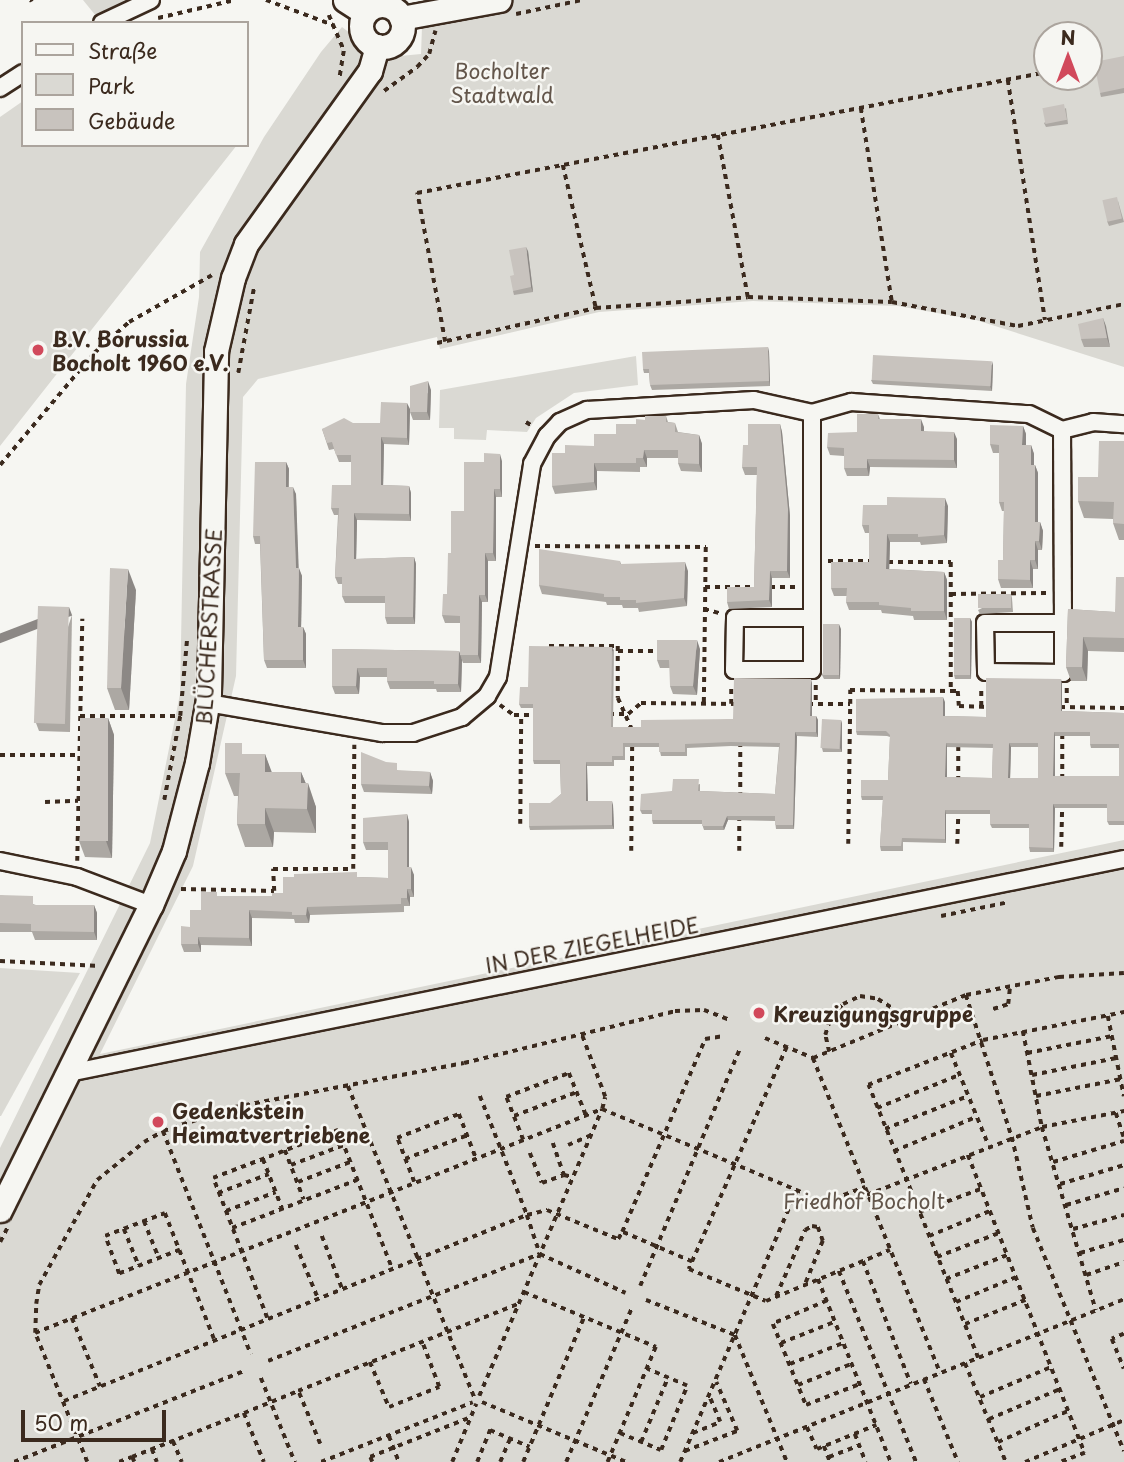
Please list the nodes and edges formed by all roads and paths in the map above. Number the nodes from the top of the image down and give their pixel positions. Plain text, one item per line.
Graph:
1 (151, 0) edge
2 (235, 0) edge
3 (266, 0) edge
4 (345, 0) edge
5 (499, 0) edge
6 (433, 6) edge
7 (365, 13) junction
8 (157, 18) dead end
9 (401, 18) junction
10 (106, 21) edge
11 (436, 35) dead end
12 (377, 46) junction
13 (21, 74) edge
14 (1033, 75) edge
15 (1008, 80) junction
16 (339, 82) dead end
17 (0, 88) edge
18 (379, 94) dead end
19 (861, 108) junction
20 (718, 135) junction
21 (563, 165) junction
22 (212, 275) dead end
23 (255, 284) dead end
24 (748, 297) junction
25 (892, 302) junction
26 (1124, 304) edge
27 (596, 308) junction
28 (1045, 320) junction
29 (445, 342) junction
30 (438, 343) dead end
31 (237, 375) dead end
32 (812, 413) junction
33 (1124, 424) edge
34 (1062, 430) junction
35 (0, 465) edge
36 (518, 546) junction
37 (812, 561) junction
38 (705, 587) junction
39 (812, 587) junction
40 (1063, 592) junction
41 (951, 594) junction
42 (812, 618) junction
43 (82, 619) dead end
44 (1063, 623) junction
45 (187, 638) dead end
46 (542, 646) edge
47 (618, 651) junction
48 (656, 651) edge
49 (950, 691) junction
50 (487, 696) junction
51 (704, 704) junction
52 (740, 704) edge
53 (803, 704) edge
54 (850, 704) junction
55 (995, 707) edge
56 (1049, 707) edge
57 (1124, 708) edge
58 (207, 709) junction
59 (601, 714) edge
60 (628, 714) junction
61 (521, 715) junction
62 (548, 715) edge
63 (80, 716) junction
64 (180, 716) junction
65 (1063, 721) edge
66 (354, 730) junction
67 (959, 734) edge
68 (740, 744) edge
69 (0, 755) edge
70 (79, 755) junction
71 (958, 789) edge
72 (740, 798) edge
73 (78, 801) junction
74 (45, 802) dead end
75 (163, 802) dead end
76 (958, 803) edge
77 (739, 811) edge
78 (520, 824) dead end
79 (848, 844) dead end
80 (957, 844) dead end
81 (1061, 847) dead end
82 (631, 851) dead end
83 (739, 851) dead end
84 (1124, 859) edge
85 (0, 861) edge
86 (77, 877) junction
87 (176, 889) dead end
88 (151, 905) junction
89 (0, 961) edge
90 (105, 967) dead end
91 (1124, 973) edge
92 (1010, 986) junction
93 (965, 995) junction
94 (993, 1009) dead end
95 (1124, 1012) edge
96 (1108, 1015) junction
97 (730, 1020) dead end
98 (901, 1021) junction
99 (1023, 1030) junction
100 (581, 1033) junction
101 (724, 1036) dead end
102 (1112, 1036) junction
103 (765, 1038) dead end
104 (983, 1040) junction
105 (787, 1047) junction
106 (740, 1048) dead end
107 (829, 1052) junction
108 (950, 1053) junction
109 (1027, 1053) junction
110 (813, 1058) junction
111 (1116, 1058) junction
112 (69, 1073) junction
113 (960, 1075) junction
114 (1032, 1075) junction
115 (1121, 1079) junction
116 (348, 1086) junction
117 (577, 1093) junction
118 (480, 1096) dead end
119 (968, 1096) junction
120 (1036, 1096) junction
121 (1124, 1096) edge
122 (877, 1108) junction
123 (602, 1109) junction
124 (1124, 1111) edge
125 (1116, 1113) junction
126 (586, 1115) junction
127 (514, 1116) junction
128 (977, 1117) junction
129 (1042, 1127) junction
130 (885, 1129) junction
131 (163, 1131) junction
132 (664, 1133) junction
133 (467, 1135) junction
134 (591, 1135) junction
135 (1012, 1138) junction
136 (1124, 1139) edge
137 (523, 1140) junction
138 (553, 1143) dead end
139 (568, 1144) dead end
140 (344, 1145) junction
141 (989, 1146) junction
142 (698, 1147) junction
143 (500, 1148) junction
144 (285, 1150) junction
145 (894, 1151) junction
146 (530, 1153) dead end
147 (968, 1155) junction
148 (476, 1158) junction
149 (263, 1159) junction
150 (405, 1159) junction
151 (350, 1162) junction
152 (1054, 1162) junction
153 (736, 1163) junction
154 (291, 1165) junction
155 (1124, 1165) edge
156 (269, 1174) junction
157 (564, 1175) junction
158 (573, 1177) junction
159 (357, 1180) junction
160 (906, 1180) junction
161 (298, 1182) junction
162 (414, 1182) junction
163 (1060, 1184) junction
164 (865, 1187) junction
165 (1124, 1188) edge
166 (796, 1189) junction
167 (981, 1189) junction
168 (390, 1191) junction
169 (276, 1192) junction
170 (218, 1193) junction
171 (867, 1195) junction
172 (304, 1200) junction
173 (365, 1201) junction
174 (1066, 1205) junction
175 (282, 1208) junction
176 (0, 1210) edge
177 (226, 1212) junction
178 (919, 1212) junction
179 (990, 1212) junction
180 (557, 1214) junction
181 (527, 1215) junction
182 (1124, 1215) edge
183 (144, 1221) junction
184 (232, 1228) junction
185 (124, 1229) junction
186 (1073, 1229) junction
187 (622, 1232) junction
188 (999, 1233) junction
189 (321, 1236) dead end
190 (929, 1236) junction
191 (1124, 1240) edge
192 (296, 1245) dead end
193 (656, 1247) junction
194 (180, 1250) junction
195 (241, 1250) junction
196 (890, 1250) junction
197 (1080, 1253) junction
198 (540, 1254) junction
199 (1007, 1255) junction
200 (937, 1257) junction
201 (159, 1258) junction
202 (417, 1259) junction
203 (215, 1261) junction
204 (863, 1261) junction
205 (692, 1262) junction
206 (1124, 1262) edge
207 (139, 1266) junction
208 (392, 1268) junction
209 (188, 1271) junction
210 (839, 1271) junction
211 (1086, 1275) junction
212 (1016, 1278) junction
213 (818, 1279) junction
214 (946, 1279) junction
215 (805, 1285) junction
216 (640, 1286) dead end
217 (342, 1288) junction
218 (524, 1292) junction
219 (626, 1293) dead end
220 (432, 1296) junction
221 (752, 1296) junction
222 (776, 1297) junction
223 (317, 1298) junction
224 (1124, 1298) edge
225 (646, 1300) dead end
226 (1025, 1300) junction
227 (827, 1301) junction
228 (956, 1302) junction
229 (520, 1303) junction
230 (632, 1307) dead end
231 (1096, 1310) junction
232 (584, 1317) junction
233 (72, 1318) junction
234 (267, 1318) junction
235 (1070, 1320) junction
236 (835, 1322) junction
237 (965, 1325) junction
238 (241, 1328) junction
239 (446, 1332) junction
240 (621, 1332) junction
241 (35, 1333) junction
242 (1038, 1333) junction
243 (1124, 1334) edge
244 (736, 1335) junction
245 (214, 1339) junction
246 (422, 1342) junction
247 (781, 1343) junction
248 (843, 1343) junction
249 (251, 1354) dead end
250 (978, 1358) junction
251 (268, 1361) dead end
252 (370, 1362) junction
253 (851, 1363) junction
254 (965, 1363) junction
255 (789, 1364) junction
256 (1051, 1367) junction
257 (647, 1369) junction
258 (1124, 1369) edge
259 (244, 1371) dead end
260 (940, 1373) junction
261 (668, 1377) junction
262 (261, 1378) dead end
263 (925, 1379) junction
264 (716, 1381) junction
265 (860, 1384) junction
266 (911, 1384) junction
267 (797, 1385) junction
268 (100, 1386) junction
269 (1060, 1389) junction
270 (298, 1391) junction
271 (889, 1394) junction
272 (709, 1395) junction
273 (980, 1397) junction
274 (476, 1400) junction
275 (64, 1401) junction
276 (271, 1402) junction
277 (482, 1402) dead end
278 (867, 1402) junction
279 (1068, 1411) junction
280 (244, 1413) junction
281 (471, 1417) junction
282 (989, 1419) junction
283 (1124, 1420) edge
284 (1113, 1424) junction
285 (538, 1426) junction
286 (876, 1426) junction
287 (807, 1427) junction
288 (621, 1433) junction
289 (693, 1433) junction
290 (855, 1434) junction
291 (389, 1436) junction
292 (77, 1438) junction
293 (510, 1438) junction
294 (778, 1438) junction
295 (1080, 1440) junction
296 (173, 1441) junction
297 (575, 1441) junction
298 (641, 1442) junction
299 (998, 1442) junction
300 (320, 1444) dead end
301 (860, 1445) junction
302 (824, 1446) junction
303 (530, 1447) junction
304 (394, 1448) junction
305 (152, 1449) junction
306 (685, 1451) junction
307 (1124, 1451) edge
308 (611, 1455) junction
309 (133, 1459) edge
310 (830, 1460) edge
311 (324, 1461) edge
312 (14, 1462) edge
313 (87, 1462) edge
314 (119, 1462) edge
315 (156, 1462) edge
316 (182, 1462) edge
317 (264, 1462) edge
318 (295, 1462) edge
319 (372, 1462) edge
320 (399, 1462) edge
321 (452, 1462) edge
322 (477, 1462) edge
323 (500, 1462) edge
324 (523, 1462) edge
325 (566, 1462) edge
326 (608, 1462) edge
327 (626, 1462) edge
328 (680, 1462) edge
329 (719, 1462) edge
330 (787, 1462) edge
331 (866, 1462) edge
332 (891, 1462) edge
333 (916, 1462) edge
334 (958, 1462) edge
335 (1006, 1462) edge
336 (1025, 1462) edge
337 (1062, 1462) edge

1 - 10 street
2 - 8 path
3 - 16 path
4 - 7 street
5 - 6 street
6 - 9 street
7 - 9 street
7 - 12 street
9 - 12 street
11 - 18 path
12 - 58 street, BLÜCHERSTRASSE
13 - 17 street
14 - 15 path
15 - 19 path
15 - 28 path
19 - 20 path
19 - 25 path
20 - 21 path
20 - 24 path
21 - 27 path
21 - 29 path
22 - 35 path
23 - 31 path
24 - 25 path
24 - 27 path
25 - 28 path
26 - 28 path
27 - 29 path
29 - 30 path
32 - 34 street
32 - 36 street
32 - 37 street
33 - 34 street
34 - 40 street
36 - 38 path
36 - 50 street
37 - 39 street
37 - 41 path
38 - 39 path
38 - 51 path
39 - 42 street
40 - 41 path
40 - 44 street
41 - 49 path
42 - 42 street
43 - 63 path
44 - 44 street
45 - 64 path
46 - 47 path
47 - 48 path
47 - 60 path
49 - 54 path
49 - 55 path
50 - 61 path
50 - 66 street
51 - 52 path
51 - 60 path
53 - 54 path
54 - 79 path
56 - 57 path
58 - 64 path
58 - 66 street
58 - 88 street, BLÜCHERSTRASSE
59 - 60 path
60 - 82 path
61 - 62 path
61 - 78 path
63 - 64 path
63 - 70 path
64 - 75 path
65 - 81 path
66 - 87 path
67 - 71 path
68 - 72 path
69 - 70 path
70 - 73 path
73 - 74 path
73 - 86 path
76 - 80 path
77 - 83 path
84 - 112 street, IN DER ZIEGELHEIDE
85 - 86 street
86 - 88 street
88 - 112 street, BLÜCHERSTRASSE
89 - 90 path
91 - 92 path
92 - 93 path
92 - 94 path
93 - 98 path
93 - 104 path
95 - 96 path
96 - 99 path
96 - 102 path
97 - 100 path
98 - 107 path
98 - 107 path
99 - 104 path
99 - 109 path
100 - 116 path
100 - 123 path
101 - 132 path
102 - 109 path
102 - 111 path
103 - 105 path
104 - 108 path
104 - 135 path
105 - 110 path
105 - 153 path
106 - 142 path
107 - 110 path
108 - 113 path
108 - 122 path
109 - 114 path
110 - 164 path
111 - 114 path
111 - 115 path
112 - 176 street, BLÜCHERSTRASSE
113 - 119 path
113 - 122 path
114 - 120 path
115 - 120 path
115 - 121 path
116 - 131 path
116 - 168 path
117 - 126 path
117 - 127 path
117 - 127 path
118 - 143 path
119 - 128 path
119 - 130 path
120 - 129 path
122 - 130 path
123 - 126 path
123 - 132 path
123 - 134 path
124 - 125 path
125 - 129 path
125 - 136 path
126 - 137 path
127 - 137 path
128 - 141 path
128 - 145 path
129 - 135 path
129 - 152 path
130 - 145 path
131 - 203 path
131 - 241 path
132 - 142 path
132 - 187 path
133 - 148 path
133 - 150 path
133 - 150 path
134 - 139 path
134 - 158 path
135 - 141 path
135 - 235 path
136 - 152 path
137 - 143 path
138 - 157 path
140 - 144 path
140 - 151 path
140 - 154 path
141 - 147 path
142 - 153 path
142 - 193 path
143 - 148 path
143 - 181 path
144 - 149 path
144 - 154 path
145 - 160 path
146 - 157 path
147 - 160 path
147 - 167 path
148 - 162 path
149 - 156 path
149 - 170 path
150 - 162 path
151 - 159 path
151 - 161 path
152 - 163 path
153 - 166 path
153 - 205 path
154 - 161 path
155 - 163 path
156 - 169 path
156 - 170 path
157 - 158 path
158 - 180 path
159 - 172 path
159 - 173 path
160 - 171 path
160 - 178 path
161 - 172 path
162 - 168 path
163 - 174 path
164 - 166 path
164 - 171 path
165 - 174 path
166 - 221 path
167 - 178 path
167 - 179 path
168 - 173 path
168 - 202 path
169 - 175 path
169 - 177 path
170 - 177 path
171 - 196 path
172 - 175 path
173 - 195 path
173 - 208 path
174 - 186 path
175 - 184 path
177 - 184 path
178 - 190 path
179 - 188 path
179 - 190 path
180 - 181 path
180 - 187 path
180 - 198 path
181 - 198 path
181 - 202 path
182 - 186 path
183 - 185 path
183 - 194 path
183 - 201 path
184 - 195 path
185 - 207 path
185 - 207 path
186 - 197 path
187 - 193 path
188 - 199 path
188 - 200 path
189 - 217 path
190 - 200 path
191 - 197 path
192 - 223 path
193 - 205 path
193 - 216 path
194 - 201 path
194 - 209 path
195 - 203 path
195 - 234 path
196 - 204 path
196 - 260 path
197 - 211 path
198 - 218 path
198 - 219 path
198 - 220 path
199 - 212 path
199 - 214 path
200 - 214 path
201 - 207 path
202 - 208 path
202 - 220 path
203 - 209 path
203 - 238 path
204 - 210 path
204 - 266 path
205 - 221 path
206 - 211 path
208 - 217 path
209 - 233 path
209 - 245 path
210 - 213 path
210 - 271 path
211 - 231 path
212 - 226 path
212 - 228 path
213 - 215 path
213 - 227 path
214 - 228 path
215 - 222 path
215 - 222 path
217 - 223 path
218 - 229 path
218 - 232 path
220 - 239 path
220 - 251 path
221 - 222 path
221 - 244 path
223 - 234 path
224 - 231 path
225 - 244 path
226 - 237 path
226 - 242 path
227 - 236 path
227 - 247 path
228 - 237 path
229 - 239 path
229 - 274 path
230 - 240 path
231 - 235 path
232 - 240 path
232 - 285 path
233 - 241 path
233 - 268 path
234 - 238 path
235 - 242 path
235 - 284 path
236 - 247 path
236 - 248 path
237 - 250 path
238 - 245 path
238 - 249 path
239 - 246 path
239 - 274 path
240 - 257 path
240 - 297 path
241 - 275 path
242 - 250 path
242 - 256 path
243 - 258 path
244 - 264 path
244 - 294 path
245 - 268 path
246 - 252 path
246 - 252 path
247 - 255 path
248 - 253 path
248 - 255 path
250 - 254 path
252 - 270 path
253 - 265 path
253 - 267 path
254 - 260 path
254 - 273 path
255 - 267 path
256 - 269 path
256 - 273 path
257 - 261 path
257 - 288 path
259 - 292 path
260 - 263 path
261 - 298 path
261 - 298 path
262 - 276 path
263 - 266 path
263 - 334 path
264 - 272 path
264 - 306 path
265 - 267 path
265 - 278 path
266 - 271 path
268 - 275 path
269 - 279 path
269 - 282 path
270 - 276 path
270 - 300 path
271 - 278 path
271 - 333 path
272 - 289 path
272 - 289 path
273 - 282 path
274 - 281 path
274 - 291 path
275 - 292 path
276 - 280 path
276 - 318 path
277 - 285 path
278 - 286 path
278 - 287 path
279 - 295 path
279 - 299 path
280 - 296 path
280 - 317 path
281 - 304 path
281 - 321 path
282 - 299 path
283 - 284 path
284 - 295 path
284 - 307 path
285 - 297 path
285 - 303 path
286 - 290 path
286 - 332 path
287 - 294 path
287 - 302 path
288 - 298 path
288 - 308 path
289 - 306 path
290 - 301 path
290 - 302 path
291 - 304 path
291 - 311 path
292 - 312 path
292 - 313 path
293 - 303 path
293 - 322 path
293 - 323 path
294 - 329 path
294 - 330 path
295 - 336 path
295 - 337 path
296 - 305 path
296 - 316 path
297 - 308 path
297 - 325 path
299 - 335 path
301 - 310 path
301 - 331 path
302 - 310 path
303 - 324 path
304 - 319 path
304 - 320 path
305 - 309 path
305 - 315 path
306 - 328 path
308 - 326 path
308 - 327 path
309 - 314 path

